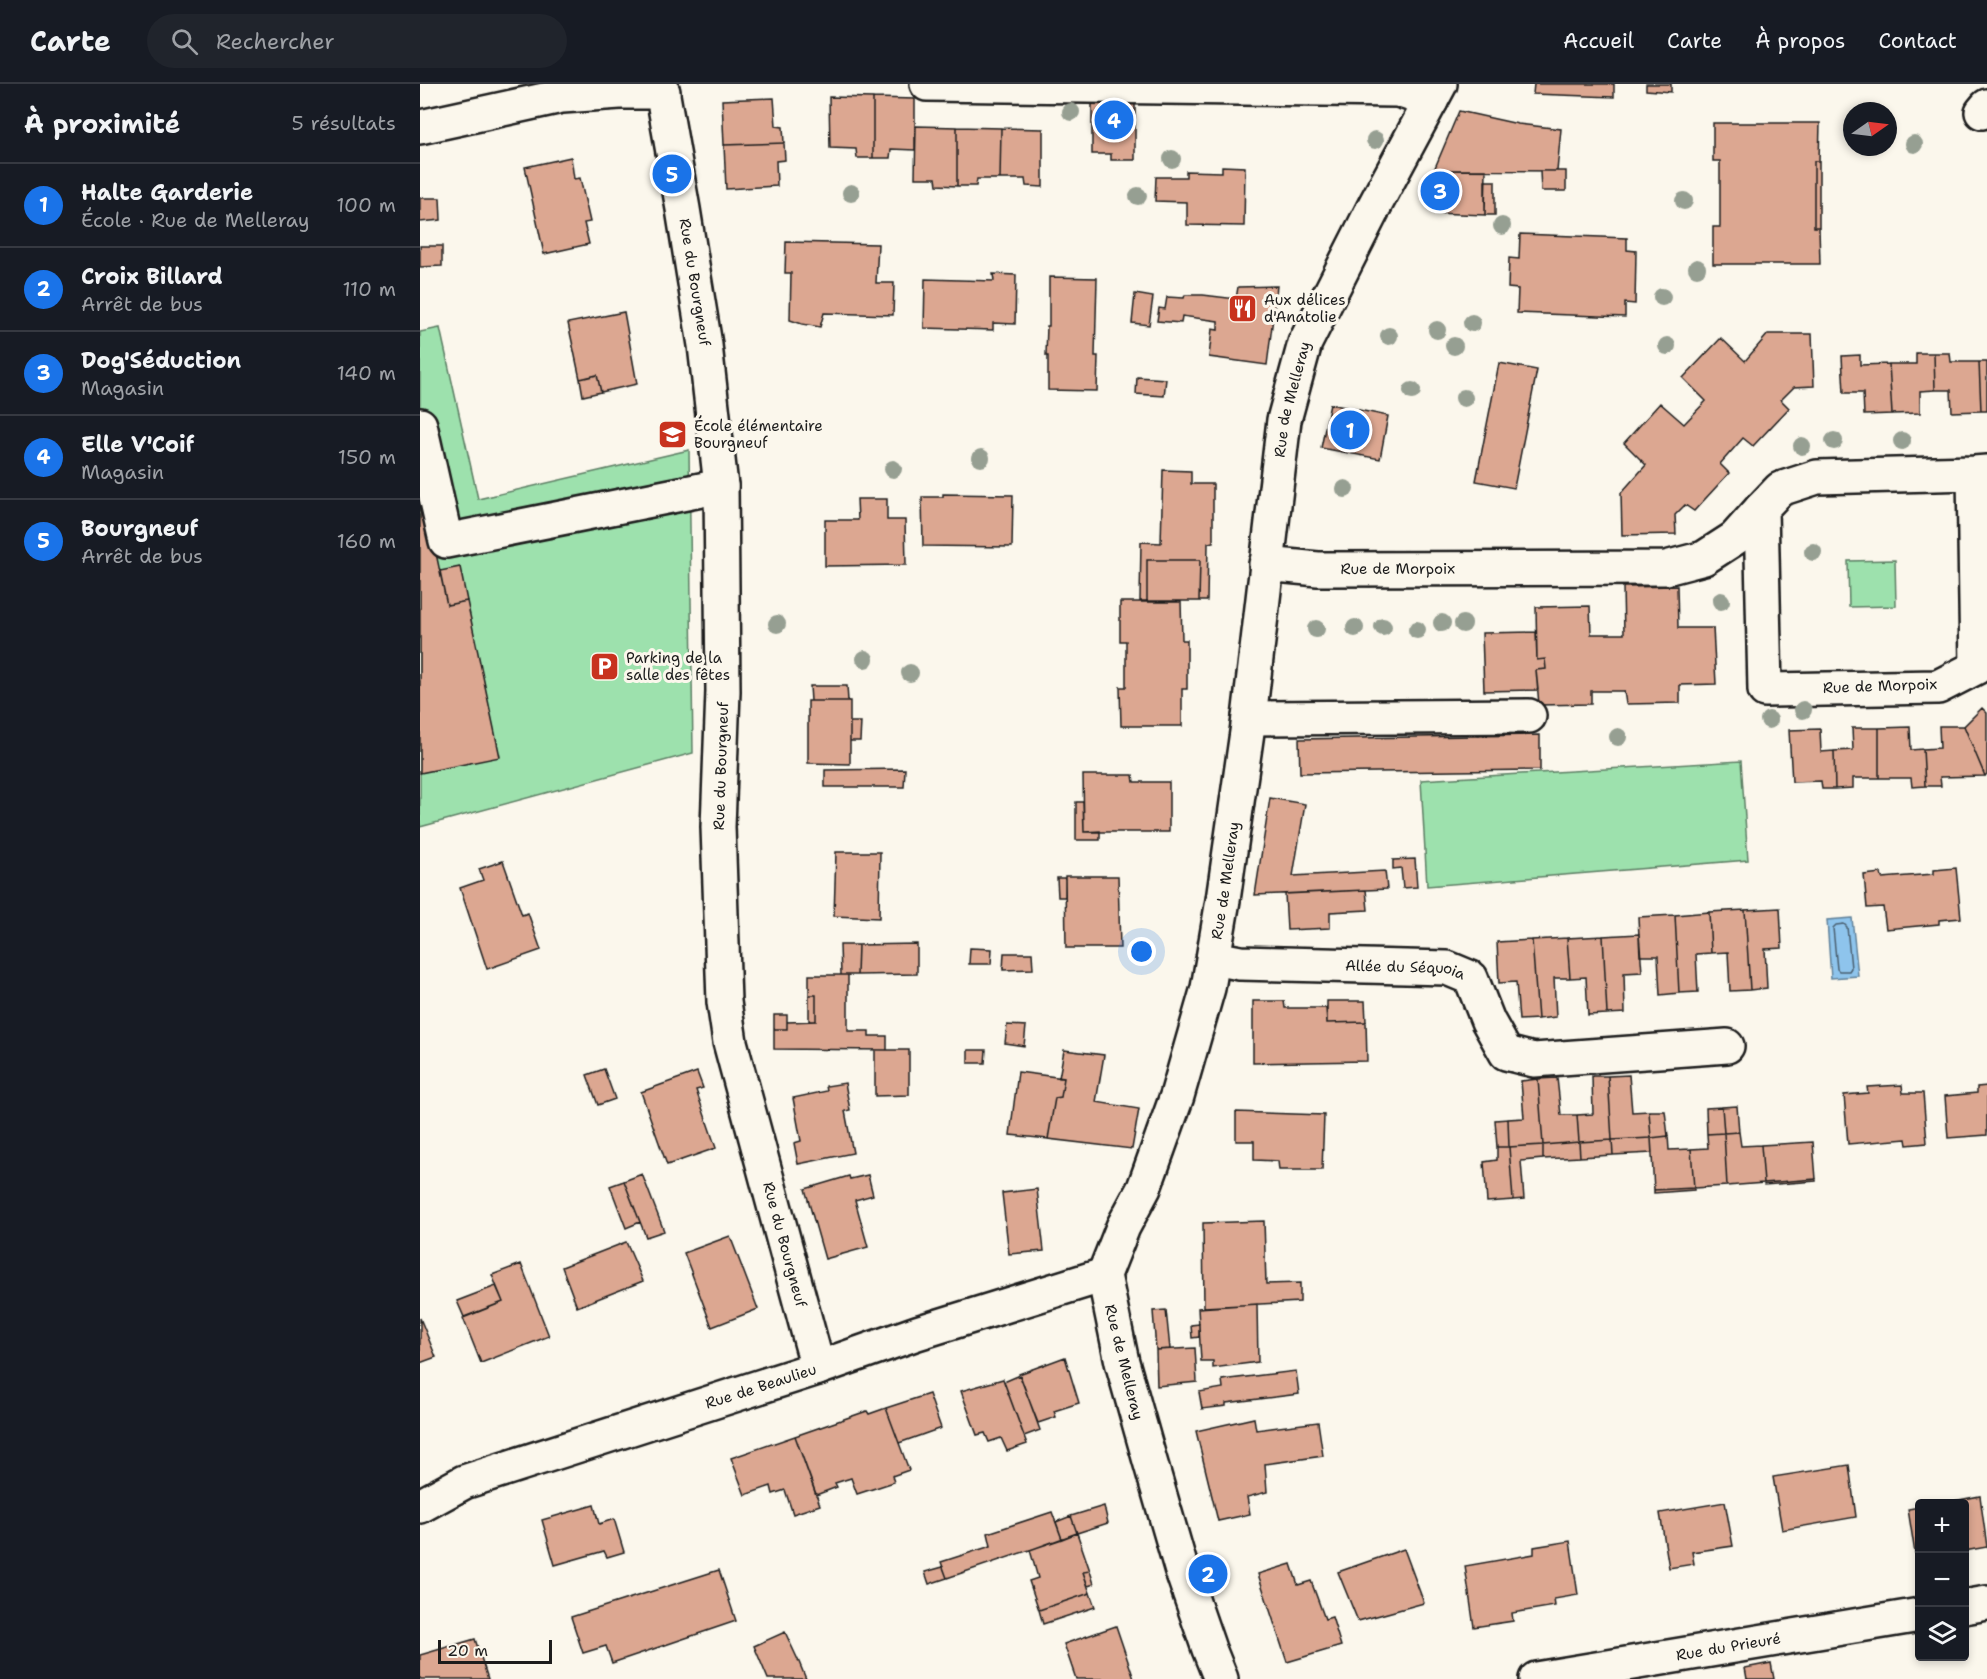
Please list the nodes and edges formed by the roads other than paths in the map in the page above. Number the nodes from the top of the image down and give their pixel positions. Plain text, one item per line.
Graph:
1 (927, 84) edge
2 (662, 88) edge
3 (1435, 93) edge
4 (420, 127) edge
5 (420, 425) edge
6 (1980, 473) edge
7 (721, 486) junction
8 (1761, 509) junction
9 (1266, 564) junction
10 (1529, 716) dead end
11 (1249, 718) junction
12 (1214, 958) junction
13 (1726, 1046) dead end
14 (1104, 1275) junction
15 (818, 1368) junction
16 (420, 1506) edge
17 (1987, 1603) edge
18 (1969, 1606) edge
19 (1915, 1616) edge
20 (1221, 1679) edge
21 (1536, 1679) edge

1 - 3 street
2 - 4 street
2 - 7 street, Rue du Bourgneuf
3 - 9 street, Rue de Melleray
5 - 7 street
6 - 8 street, Rue de Morpoix
6 - 8 street, Rue de Morpoix
7 - 15 street, Rue du Bourgneuf
8 - 9 street, Rue de Morpoix
9 - 11 street, Rue de Melleray
10 - 11 street
11 - 12 street, Rue de Melleray
12 - 13 street, Allée du Séquoia
12 - 14 street, Rue de Melleray
14 - 15 street, Rue de Beaulieu
14 - 20 street, Rue de Melleray
15 - 16 street, Rue de Beaulieu
17 - 18 street
19 - 21 street, Rue du Prieuré

